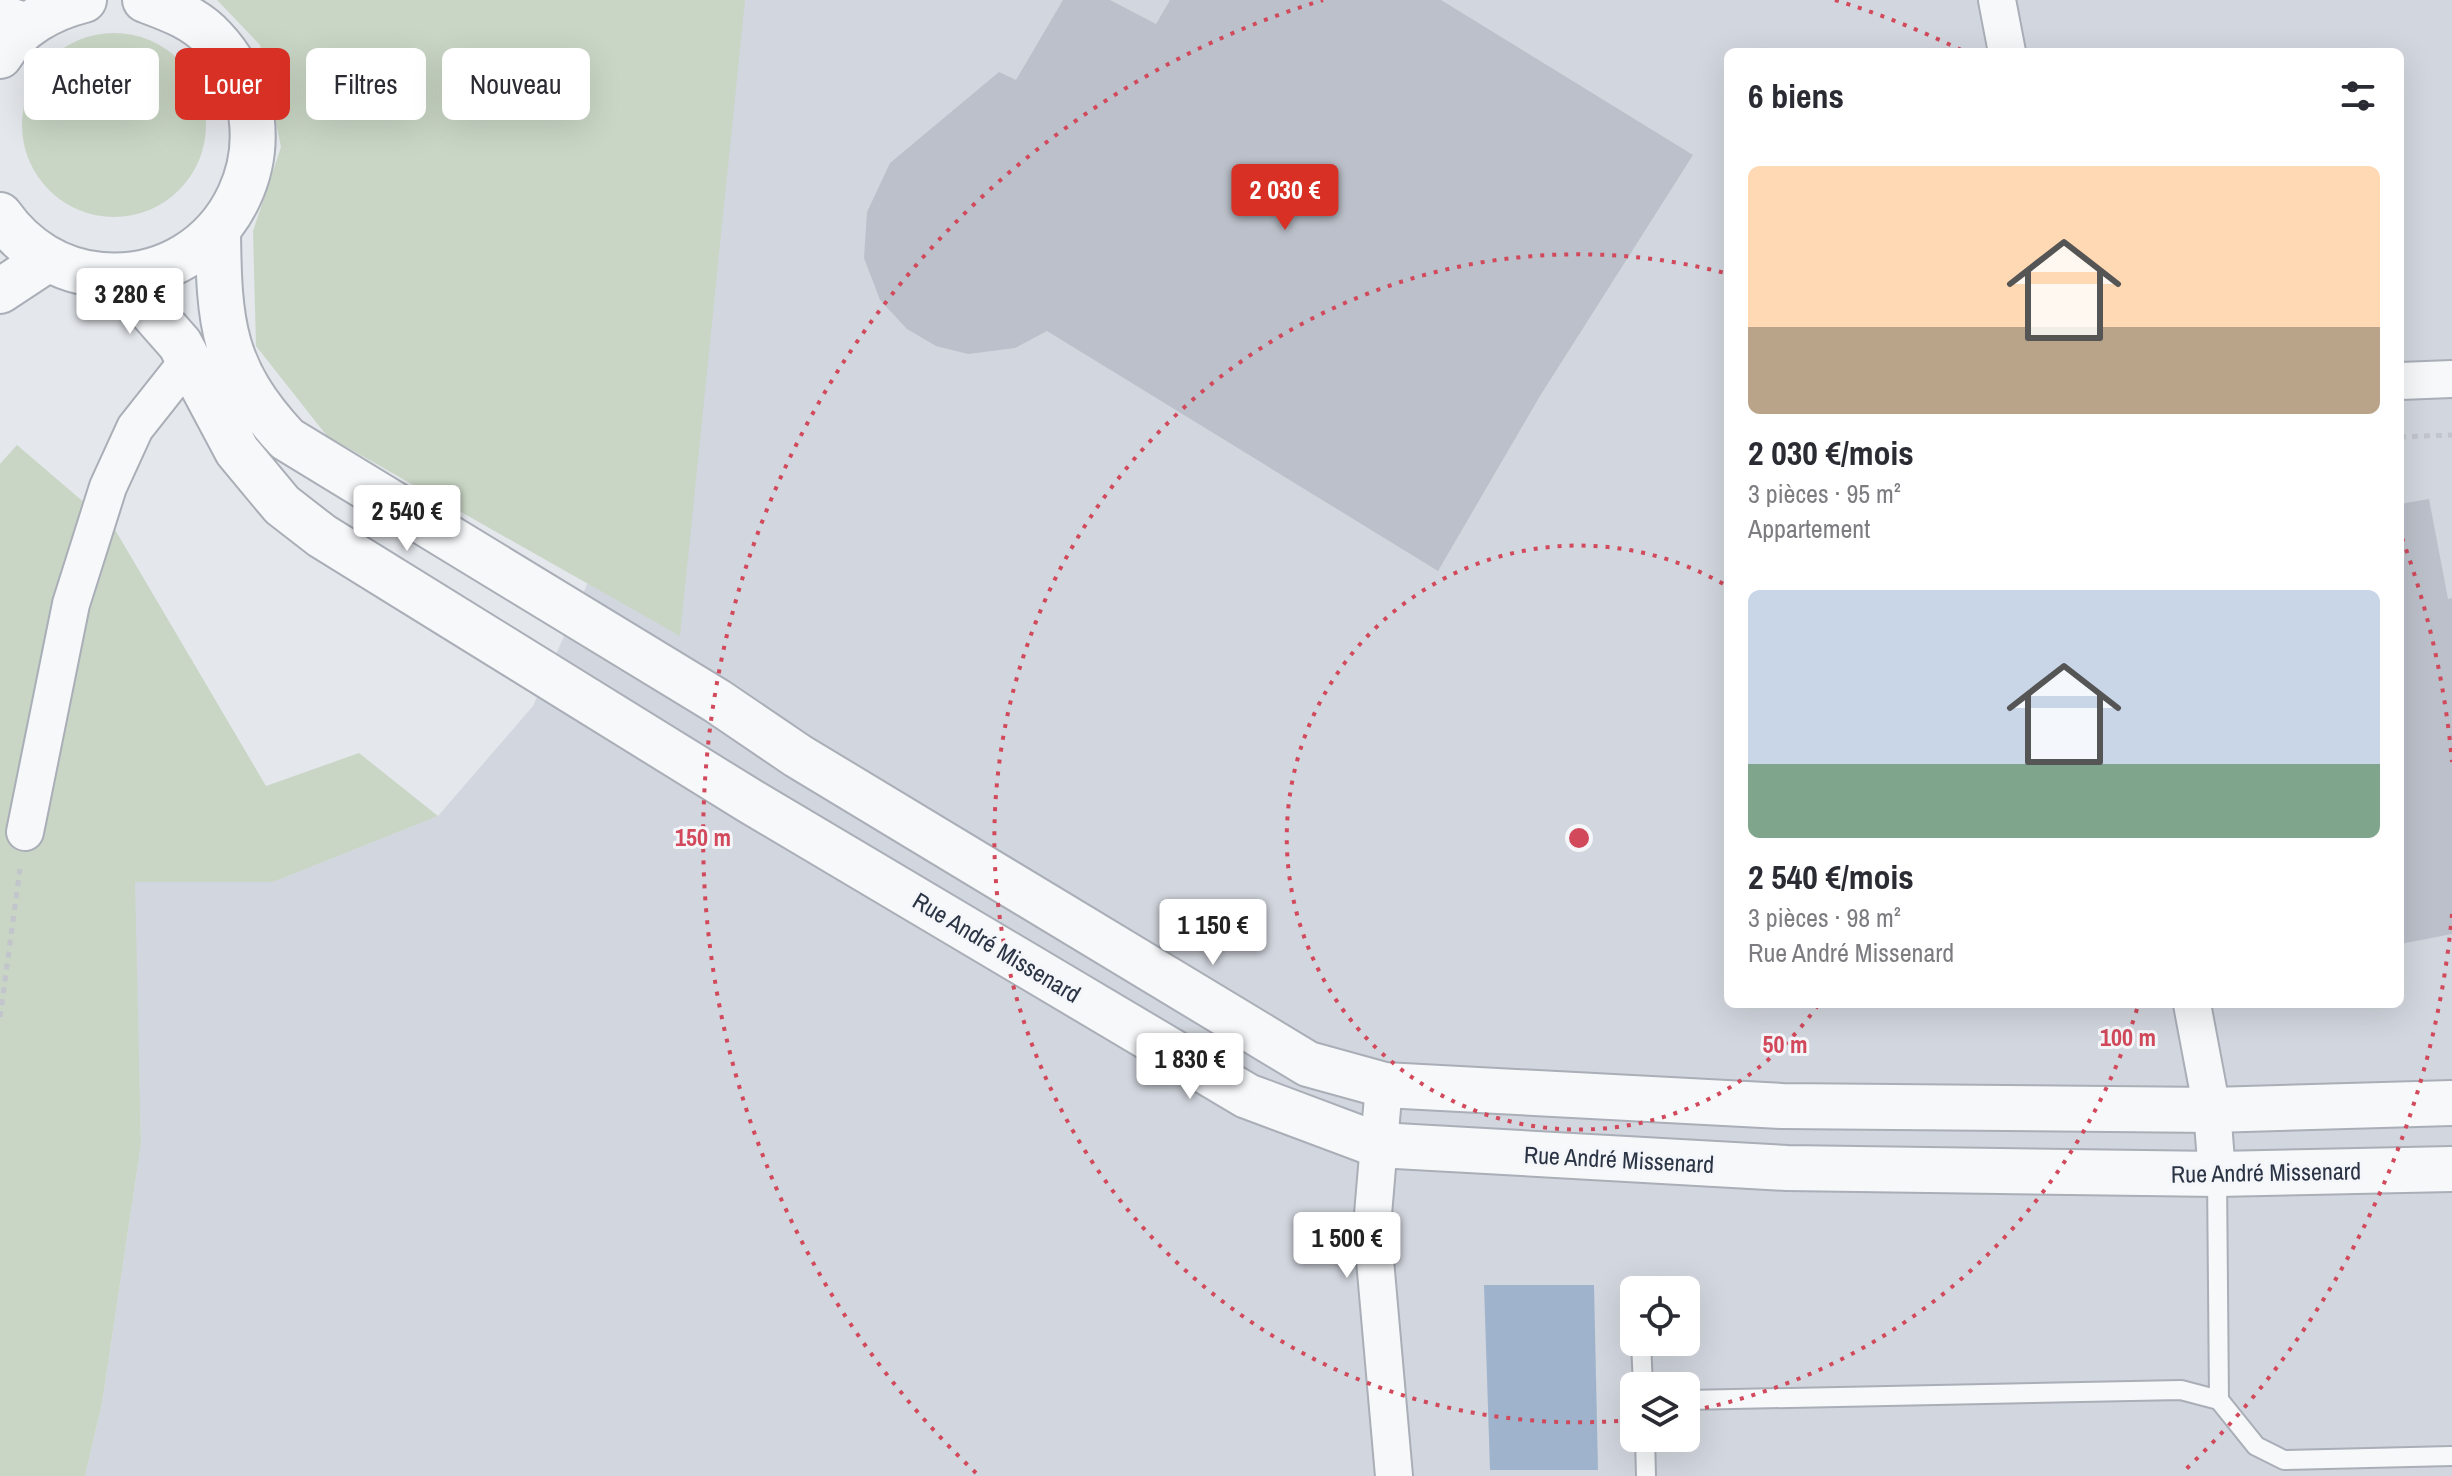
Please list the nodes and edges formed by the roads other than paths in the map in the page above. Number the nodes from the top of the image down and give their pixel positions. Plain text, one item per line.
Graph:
1 (84, 0) edge
2 (1997, 0) edge
3 (165, 4) edge
4 (16, 18) edge
5 (2006, 48) edge
6 (0, 56) edge
7 (0, 215) edge
8 (218, 231) junction
9 (47, 260) junction
10 (121, 277) junction
11 (0, 291) edge
12 (188, 361) junction
13 (2452, 379) edge
14 (2404, 381) edge
15 (395, 508) junction
16 (361, 563) junction
17 (25, 832) road end
18 (2193, 1008) edge
19 (1384, 1085) junction
20 (2452, 1103) edge
21 (2212, 1110) junction
22 (1378, 1145) junction
23 (2452, 1169) edge
24 (2217, 1174) junction
25 (1700, 1400) edge
26 (2219, 1400) junction
27 (1645, 1452) edge
28 (2452, 1456) edge
29 (1394, 1476) edge
30 (1646, 1476) edge

1 - 4 street
2 - 5 street
3 - 8 street
4 - 6 street
7 - 9 street
8 - 10 street
8 - 15 street
9 - 10 street
9 - 11 street
10 - 12 street, Rue André Missenard
12 - 16 street, Rue André Missenard
12 - 17 street
13 - 14 street
15 - 16 street
15 - 19 street
16 - 22 street, Rue André Missenard
18 - 21 street
19 - 21 street
19 - 22 street
20 - 21 street
21 - 24 street
22 - 24 street, Rue André Missenard
22 - 29 street
23 - 24 street, Rue André Missenard
24 - 26 lane
25 - 26 lane
26 - 28 lane
27 - 30 lane

